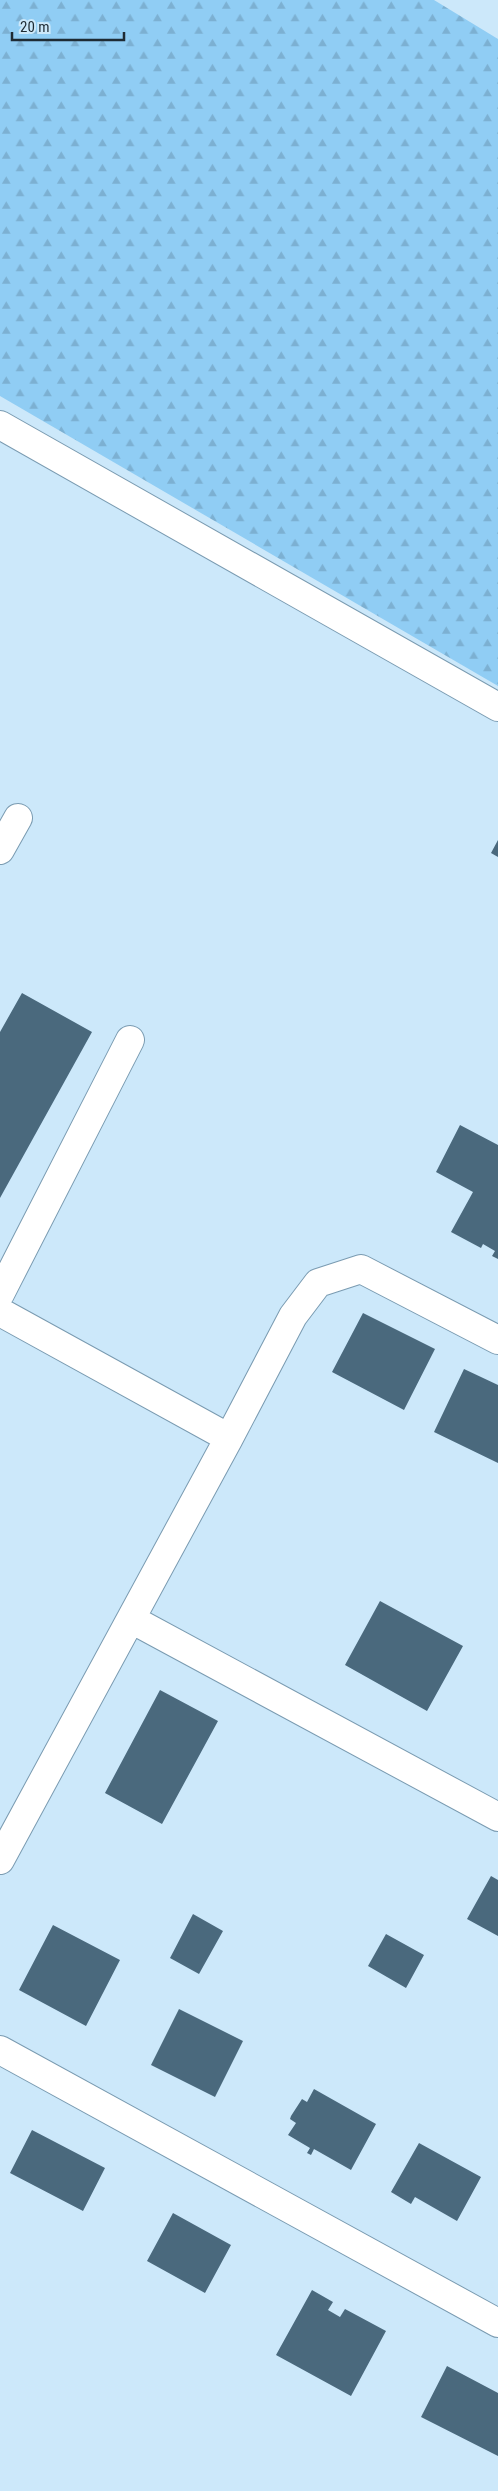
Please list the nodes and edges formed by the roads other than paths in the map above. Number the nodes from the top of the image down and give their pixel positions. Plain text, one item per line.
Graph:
1 (0, 425) edge
2 (498, 707) edge
3 (18, 818) dead end
4 (0, 850) edge
5 (130, 1040) dead end
6 (0, 1294) edge
7 (0, 1312) edge
8 (498, 1340) edge
9 (229, 1438) junction
10 (131, 1619) junction
11 (498, 1817) edge
12 (0, 1860) edge
13 (0, 2050) edge
14 (498, 2322) edge

1 - 2 street
3 - 4 street
5 - 6 street
7 - 9 street
8 - 9 street
9 - 10 street
10 - 11 street
10 - 12 street
13 - 14 street

